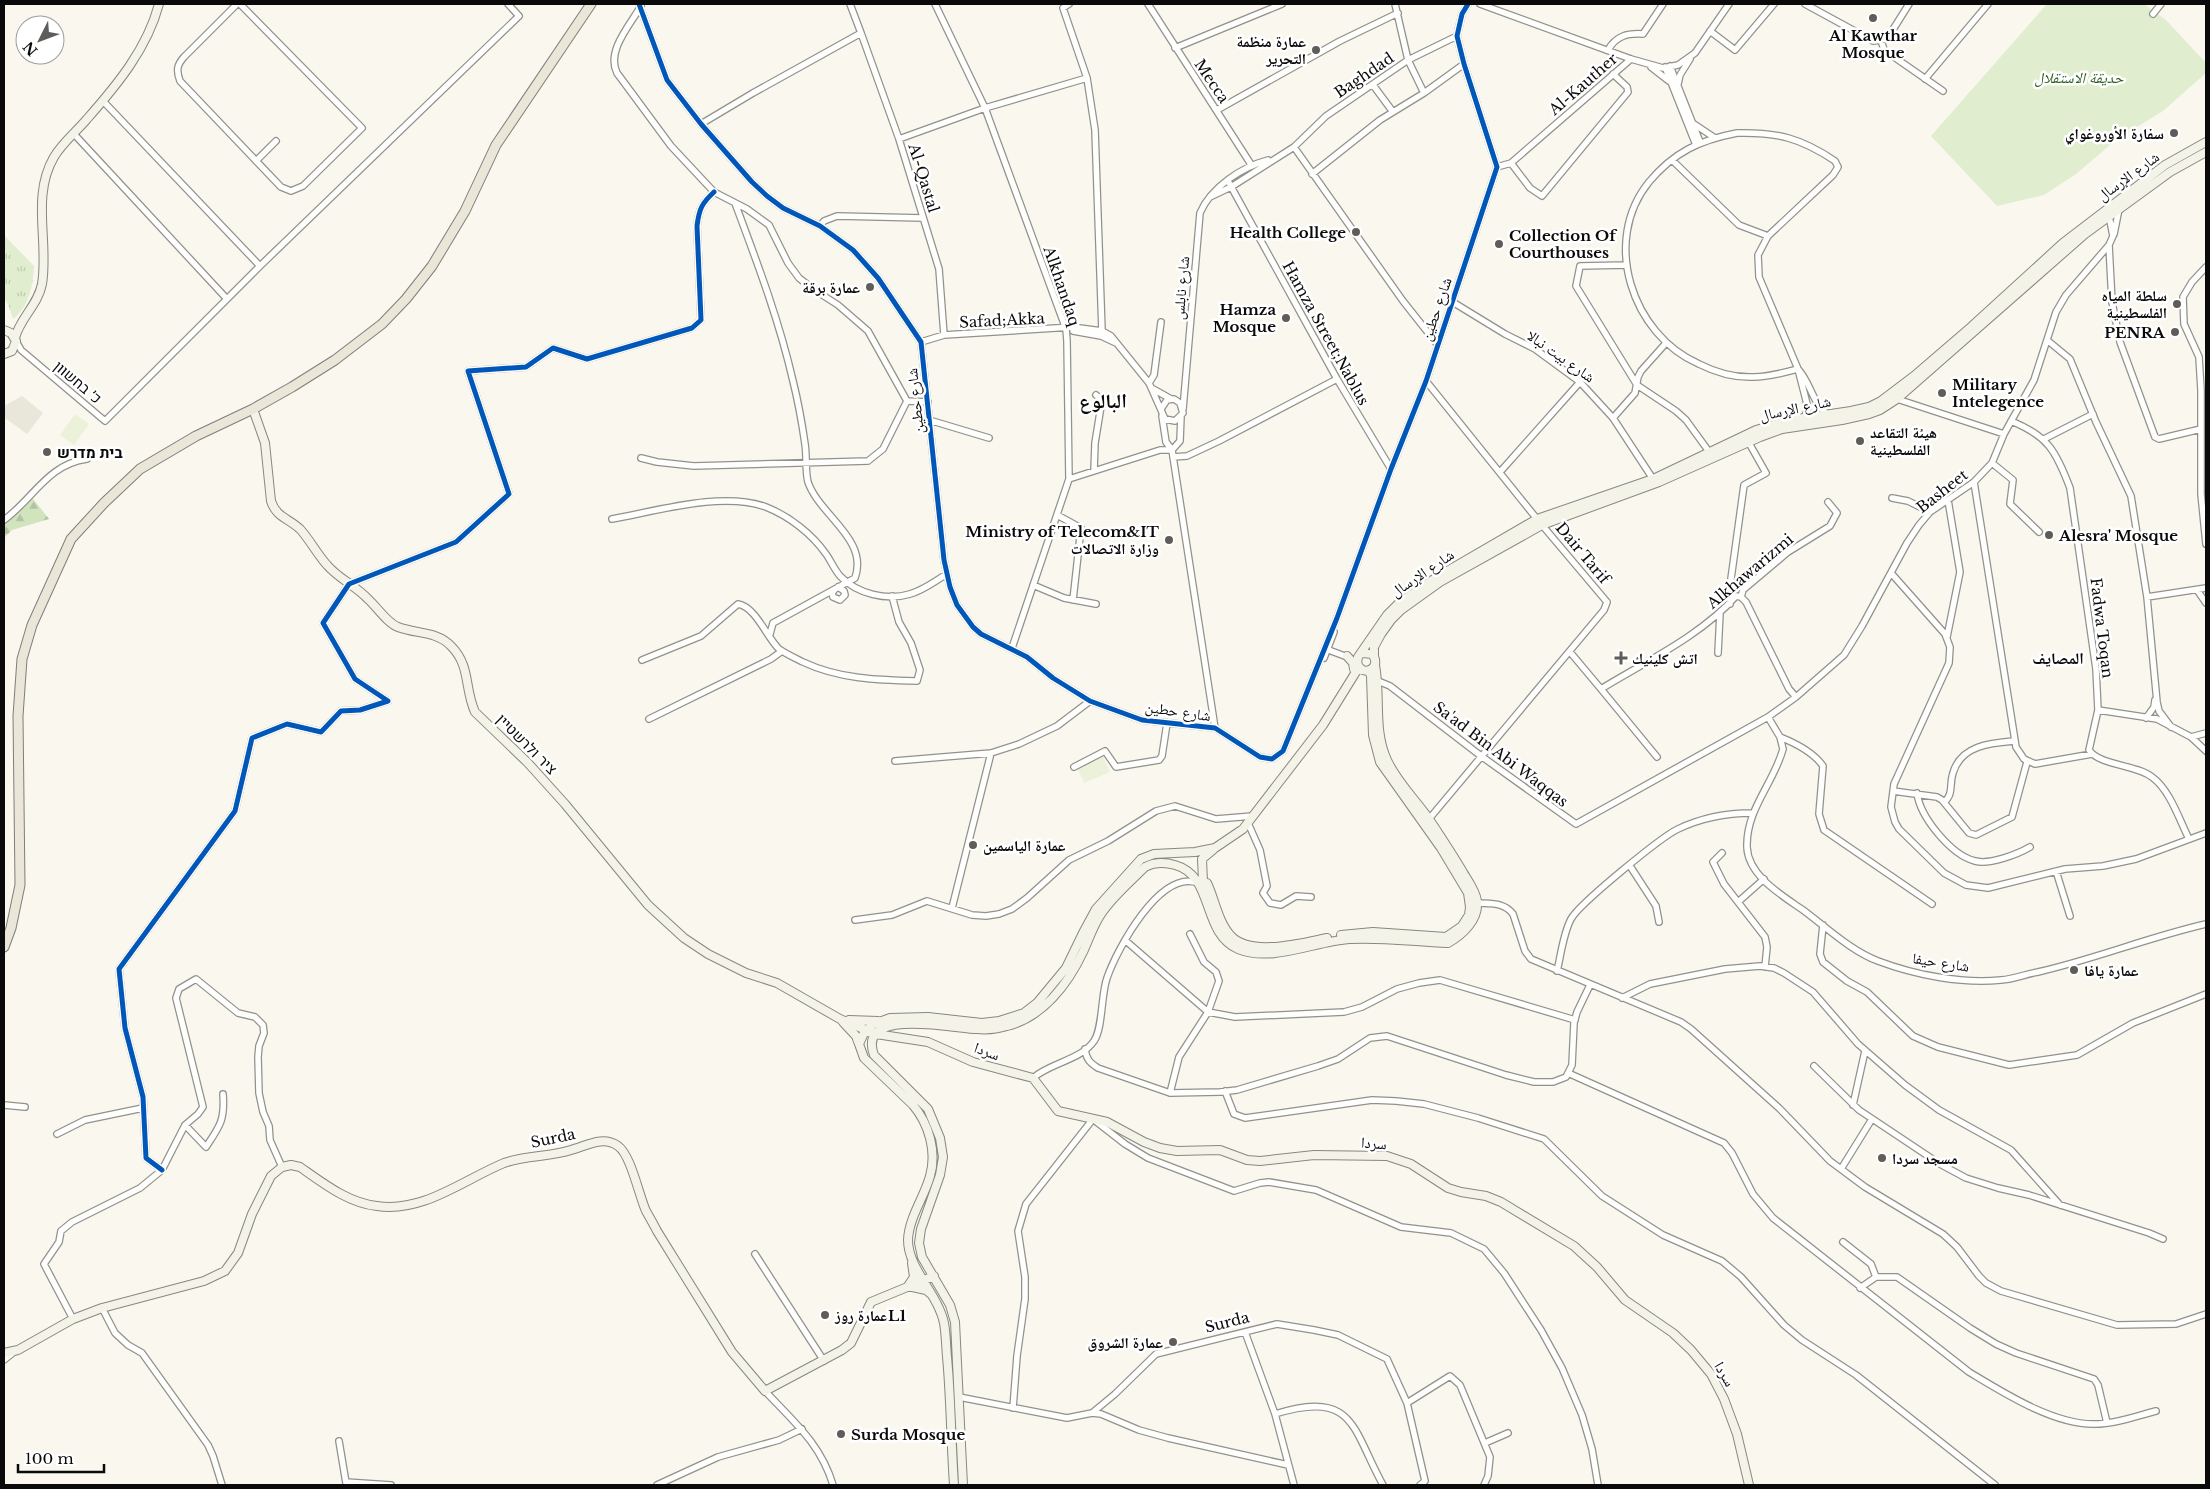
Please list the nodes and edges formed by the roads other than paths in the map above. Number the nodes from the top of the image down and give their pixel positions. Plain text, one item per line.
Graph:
1 (159, 4) edge
2 (238, 4) edge
3 (508, 4) edge
4 (591, 4) edge
5 (850, 4) edge
6 (935, 4) edge
7 (1069, 4) edge
8 (1148, 4) edge
9 (1282, 4) edge
10 (1395, 4) edge
11 (1468, 4) edge
12 (1480, 4) edge
13 (1663, 4) edge
14 (1729, 4) edge
15 (1774, 4) edge
16 (1805, 4) edge
17 (1820, 4) edge
18 (1909, 4) edge
19 (1988, 4) edge
20 (2161, 4) edge
21 (640, 5) edge
22 (1816, 10) junction
23 (1398, 13) junction
24 (2152, 14) dead end
25 (1710, 31) junction
26 (861, 33) junction
27 (1457, 36) junction
28 (1880, 40) junction
29 (1174, 48) junction
30 (1608, 50) junction
31 (1691, 57) junction
32 (1631, 59) junction
33 (1408, 60) junction
34 (1464, 64) junction
35 (1647, 64) junction
36 (1667, 67) junction
37 (1613, 74) junction
38 (1087, 78) junction
39 (1925, 78) junction
40 (1373, 85) junction
41 (1675, 85) junction
42 (1943, 91) dead end
43 (1424, 92) junction
44 (103, 101) junction
45 (984, 108) junction
46 (1218, 110) junction
47 (1393, 112) junction
48 (1692, 121) junction
49 (701, 124) junction
50 (74, 134) junction
51 (1715, 138) junction
52 (899, 139) junction
53 (276, 142) dead end
54 (2206, 142) edge
55 (1698, 143) junction
56 (1294, 147) junction
57 (2206, 152) edge
58 (1272, 159) junction
59 (1672, 160) junction
60 (256, 161) junction
61 (1511, 163) junction
62 (1251, 165) junction
63 (1496, 166) junction
64 (1255, 172) junction
65 (1312, 174) junction
66 (1228, 181) junction
67 (1231, 187) junction
68 (714, 192) junction
69 (1210, 197) junction
70 (735, 203) junction
71 (2119, 209) junction
72 (2109, 216) junction
73 (923, 218) junction
74 (2099, 224) junction
75 (820, 226) junction
76 (1768, 236) junction
77 (2113, 236) junction
78 (2109, 245) junction
79 (1627, 265) junction
80 (260, 266) junction
81 (2206, 267) edge
82 (227, 299) junction
83 (1451, 301) junction
84 (22, 322) junction
85 (1161, 322) dead end
86 (1066, 329) junction
87 (6, 331) edge
88 (1102, 331) junction
89 (944, 335) junction
90 (15, 340) junction
91 (2047, 340) junction
92 (921, 342) junction
93 (1666, 343) junction
94 (1118, 344) junction
95 (1437, 344) junction
96 (6, 354) edge
97 (35, 362) junction
98 (1798, 369) junction
99 (1337, 379) junction
100 (1426, 381) junction
101 (1580, 382) junction
102 (1184, 384) junction
103 (1637, 385) junction
104 (2204, 385) edge
105 (1151, 386) junction
106 (1096, 395) dead end
107 (1172, 399) junction
108 (1897, 399) junction
109 (907, 401) junction
110 (928, 402) junction
111 (253, 409) junction
112 (1160, 409) junction
113 (1183, 409) junction
114 (2093, 414) junction
115 (1828, 415) junction
116 (1162, 416) junction
117 (1181, 416) junction
118 (1613, 418) junction
119 (1804, 418) junction
120 (929, 420) junction
121 (2011, 421) junction
122 (2201, 429) junction
123 (2004, 434) junction
124 (989, 438) dead end
125 (2044, 439) junction
126 (1749, 443) junction
127 (1710, 453) junction
128 (1172, 454) junction
129 (641, 458) dead end
130 (86, 459) dead end
131 (806, 462) junction
132 (1992, 463) junction
133 (1391, 469) junction
134 (1094, 471) junction
135 (1500, 472) junction
136 (1069, 479) junction
137 (1654, 481) junction
138 (1974, 482) junction
139 (1892, 498) dead end
140 (1948, 500) junction
141 (1828, 502) dead end
142 (1930, 512) junction
143 (1057, 515) junction
144 (612, 519) dead end
145 (4, 520) edge
146 (1540, 522) junction
147 (2039, 532) dead end
148 (2206, 544) edge
149 (1891, 573) junction
150 (947, 574) junction
151 (839, 575) junction
152 (1438, 580) junction
153 (848, 583) junction
154 (349, 584) junction
155 (1033, 585) junction
156 (836, 588) junction
157 (2206, 588) edge
158 (862, 590) junction
159 (2197, 590) junction
160 (845, 593) junction
161 (892, 596) junction
162 (1741, 597) junction
163 (2146, 597) junction
164 (818, 598) junction
165 (836, 599) junction
166 (1073, 600) junction
167 (2206, 603) edge
168 (1096, 604) dead end
169 (1730, 604) junction
170 (1720, 613) junction
171 (758, 620) junction
172 (773, 623) junction
173 (770, 634) junction
174 (1946, 636) junction
175 (1012, 648) junction
176 (1326, 648) junction
177 (782, 651) junction
178 (1570, 652) junction
179 (1363, 653) junction
180 (1718, 653) dead end
181 (1347, 656) junction
182 (1374, 656) junction
183 (642, 660) dead end
184 (1358, 664) junction
185 (1375, 665) junction
186 (1368, 671) junction
187 (1350, 680) junction
188 (1378, 681) junction
189 (1601, 689) junction
190 (2157, 695) junction
191 (1796, 698) junction
192 (1090, 700) junction
193 (2098, 710) junction
194 (1768, 717) junction
195 (2146, 718) junction
196 (649, 719) dead end
197 (1166, 723) junction
198 (2171, 727) junction
199 (1217, 730) junction
200 (2206, 733) edge
201 (1780, 737) junction
202 (2192, 737) junction
203 (2015, 741) junction
204 (2197, 742) junction
205 (2206, 742) edge
206 (2206, 751) edge
207 (991, 753) junction
208 (2092, 754) junction
209 (1481, 756) junction
210 (1657, 757) dead end
211 (895, 760) dead end
212 (2027, 762) junction
213 (1074, 767) dead end
214 (1893, 791) junction
215 (1917, 793) junction
216 (1944, 802) junction
217 (1752, 813) junction
218 (1251, 819) junction
219 (1429, 819) junction
220 (2206, 833) edge
221 (2189, 839) junction
222 (2030, 847) dead end
223 (1215, 848) junction
224 (1722, 853) dead end
225 (1630, 866) junction
226 (2056, 871) junction
227 (1764, 879) junction
228 (1200, 884) junction
229 (1311, 897) dead end
230 (1738, 902) junction
231 (1474, 903) junction
232 (1932, 904) dead end
233 (952, 908) junction
234 (2070, 916) dead end
235 (855, 920) dead end
236 (1659, 922) dead end
237 (2206, 924) edge
238 (1823, 925) junction
239 (1190, 934) dead end
240 (1126, 941) junction
241 (4, 947) edge
242 (1765, 967) junction
243 (1556, 971) junction
244 (1590, 985) junction
245 (2206, 994) edge
246 (1622, 998) junction
247 (1208, 1012) junction
248 (840, 1019) junction
249 (1575, 1020) junction
250 (879, 1021) junction
251 (866, 1030) junction
252 (876, 1034) junction
253 (859, 1044) junction
254 (1085, 1049) junction
255 (1865, 1051) junction
256 (1814, 1066) dead end
257 (1568, 1073) junction
258 (1033, 1078) junction
259 (1225, 1091) junction
260 (1170, 1093) junction
261 (223, 1094) dead end
262 (4, 1105) edge
263 (1853, 1105) junction
264 (25, 1107) dead end
265 (143, 1108) junction
266 (1093, 1119) junction
267 (1872, 1119) junction
268 (185, 1125) junction
269 (57, 1134) dead end
270 (282, 1167) junction
271 (1841, 1169) junction
272 (162, 1170) junction
273 (2060, 1205) junction
274 (2163, 1239) dead end
275 (1843, 1242) dead end
276 (755, 1254) dead end
277 (912, 1260) junction
278 (934, 1276) junction
279 (1876, 1277) junction
280 (924, 1280) junction
281 (908, 1286) junction
282 (1860, 1288) junction
283 (935, 1298) junction
284 (102, 1308) junction
285 (2206, 1314) edge
286 (73, 1319) junction
287 (1245, 1332) junction
288 (18, 1350) junction
289 (4, 1353) edge
290 (4, 1360) edge
291 (824, 1361) junction
292 (765, 1391) junction
293 (955, 1396) junction
294 (1407, 1403) junction
295 (1013, 1408) junction
296 (2156, 1412) dead end
297 (1092, 1413) junction
298 (1275, 1414) junction
299 (2107, 1423) junction
300 (802, 1429) junction
301 (1508, 1432) dead end
302 (339, 1441) dead end
303 (1485, 1443) junction
304 (1288, 1465) junction
305 (346, 1483) edge
306 (222, 1485) edge
307 (392, 1485) edge
308 (657, 1485) edge
309 (833, 1485) edge
310 (954, 1485) edge
311 (963, 1485) edge
312 (1294, 1485) edge
313 (1383, 1485) edge
314 (1420, 1485) edge
315 (1484, 1485) edge
316 (1598, 1485) edge
317 (1749, 1485) edge
318 (1995, 1485) edge

1 - 44 main road
2 - 60 street
2 - 60 street
3 - 80 street
4 - 111 main road
5 - 26 street, Al-Qastal
6 - 45 street, Alkhandaq
7 - 38 street
8 - 29 street, Mecca
9 - 29 street
10 - 23 street
11 - 27 street
12 - 30 street
13 - 30 street
14 - 25 street
15 - 25 street
16 - 22 street
17 - 22 street
18 - 28 street
19 - 39 street
20 - 24 street
21 - 49 street, شارع حطين
21 - 68 street
22 - 28 street
23 - 33 street
23 - 46 street
25 - 31 street
26 - 49 street
26 - 52 street, Al-Qastal
27 - 33 street, Baghdad
27 - 34 street
28 - 39 street
29 - 46 street, Mecca
30 - 32 street
31 - 36 street
31 - 41 street
32 - 35 street, Al-Kauther
32 - 37 street, Al-Kauther
33 - 40 street, Baghdad
33 - 43 street
34 - 43 street
34 - 63 street
35 - 36 street, Al-Kauther
35 - 41 street
36 - 41 street
37 - 61 street, Al-Kauther
37 - 61 street
38 - 45 street
38 - 88 street
39 - 42 street
40 - 47 street
40 - 56 street, Baghdad
41 - 48 street
41 - 55 street
43 - 47 street
44 - 50 main road
44 - 80 street
45 - 52 street
45 - 86 street, Alkhandaq
46 - 62 street, Mecca
47 - 65 street
48 - 51 street
48 - 55 street
49 - 75 street, شارع حطين
50 - 82 street
50 - 84 main road
51 - 55 street
51 - 76 street
52 - 73 street, Al-Qastal
53 - 60 street
54 - 115 main road, شارع الإرسال
55 - 59 street
56 - 58 street, Baghdad
56 - 65 street
57 - 71 main road, شارع الإرسال
58 - 62 street
58 - 64 street
59 - 76 street
59 - 79 street
61 - 63 street, Al-Kauther
62 - 64 street, Mecca
62 - 66 street
63 - 83 street, شارع حطين
64 - 67 street
65 - 95 street
66 - 67 street, Hamza Street;Nablus
66 - 69 street
67 - 69 street
67 - 99 street, Hamza Street;Nablus
68 - 70 street
68 - 154 street
69 - 102 street, شارع نابلس
70 - 109 street
70 - 131 street
71 - 72 main road, شارع الإرسال
71 - 77 street, Basheet
72 - 74 main road, شارع الإرسال
72 - 77 street
73 - 75 street
73 - 89 street, Al-Qastal
74 - 77 street
74 - 108 main road, شارع الإرسال
75 - 92 street, شارع حطين
76 - 98 street
77 - 78 street, Basheet
78 - 91 street, Basheet
78 - 122 street
79 - 93 street
79 - 103 street
80 - 82 street
81 - 104 street
82 - 97 street, כ׳ בחשוון
83 - 95 street, شارع حطين
83 - 101 street, شارع بيت نبالا
84 - 87 main road
84 - 90 main road
85 - 105 street
86 - 88 street, Safad;Akka
86 - 89 street, Safad;Akka
86 - 94 street
86 - 136 street, Alkhandaq
87 - 90 main road
88 - 94 street
89 - 92 street, Safad;Akka
90 - 96 main road
90 - 97 street
91 - 114 street
91 - 121 street, Basheet
92 - 110 street, شارع حطين
93 - 98 street
93 - 103 street
94 - 105 street
95 - 100 street, شارع حطين
96 - 97 street
98 - 115 street
98 - 119 street
99 - 128 street
99 - 133 street, Hamza Street;Nablus
100 - 133 street, شارع حطين
100 - 135 street
101 - 118 street, شارع بيت نبالا
101 - 135 street
102 - 107 street
102 - 113 street, شارع نابلس
103 - 118 street
103 - 127 street
104 - 122 street
105 - 107 street
105 - 112 street
106 - 134 street
107 - 112 street
107 - 113 street
108 - 123 street
108 - 126 main road, شارع الإرسال
109 - 110 street
109 - 131 street
110 - 120 street, شارع حطين
111 - 154 main road, ציר ולרשטיין
111 - 241 main road
112 - 116 street
113 - 117 street
114 - 125 street
114 - 163 street
115 - 119 main road, شارع الإرسال
116 - 117 street
116 - 128 street
117 - 128 street
118 - 137 street, شارع بيت نبالا
119 - 127 main road, شارع الإرسال
120 - 124 street
120 - 150 street, شارع حطين
121 - 123 street, Basheet
121 - 125 street, Fadwa Toqan
122 - 148 street
123 - 132 street, Basheet
125 - 193 street, Fadwa Toqan
126 - 137 main road, شارع الإرسال
126 - 169 street
127 - 137 main road, شارع الإرسال
128 - 134 street
128 - 199 street
129 - 131 street
130 - 145 street
131 - 153 street
132 - 138 street, Basheet
132 - 147 street
133 - 176 street, شارع حطين
134 - 136 street
135 - 146 street
136 - 143 street, Alkhandaq
137 - 146 main road, شارع الإرسال
138 - 140 street, Basheet
138 - 203 street
139 - 142 street
140 - 142 street, Basheet
140 - 174 street
141 - 162 street, Alkhawarizmi
142 - 149 street, Basheet
143 - 155 street, Alkhandaq
143 - 166 street
144 - 151 street
146 - 152 main road, شارع الإرسال
146 - 178 street, Dair Tarif
149 - 174 street
149 - 191 street, Basheet
150 - 161 street
150 - 175 street, شارع حطين
151 - 153 street
151 - 156 street
152 - 179 main road, شارع الإرسال
152 - 182 main road, شارع الإرسال
153 - 156 street
153 - 158 street
153 - 160 street
154 - 248 main road, ציר ולרשטיין
154 - 265 street
155 - 166 street
155 - 175 street, Alkhandaq
156 - 160 street
156 - 164 street
156 - 165 street
157 - 159 street
158 - 160 street
158 - 161 street
159 - 163 street
159 - 167 street
160 - 165 street
161 - 177 street
162 - 169 street, Alkhawarizmi
162 - 191 street
163 - 190 street
164 - 165 street
164 - 172 street
166 - 168 street
169 - 170 street, Alkhawarizmi
170 - 180 street
170 - 189 street, Alkhawarizmi
171 - 172 street
171 - 173 street
171 - 183 street
172 - 173 street
173 - 177 street
174 - 214 street
175 - 192 street, شارع حطين
176 - 181 street
176 - 199 street, شارع حطين
177 - 196 street
178 - 189 street
178 - 209 street
179 - 182 main road
179 - 184 main road
181 - 184 street
181 - 187 main road
182 - 185 main road
184 - 186 main road
184 - 187 main road
185 - 186 main road
185 - 188 main road
186 - 231 main road
187 - 218 main road
188 - 209 street, Sa'ad Bin Abi Waqqas
188 - 219 main road
189 - 210 street
190 - 195 street
190 - 198 street
191 - 194 street, Basheet
192 - 197 street, شارع حطين
192 - 207 street
193 - 195 street
193 - 208 street, Fadwa Toqan
194 - 201 street
194 - 209 street, Sa'ad Bin Abi Waqqas
195 - 198 street
197 - 199 street, شارع حطين
197 - 213 street
198 - 202 street
200 - 202 street
201 - 217 street, شارع حيفا
201 - 232 street
202 - 204 street
203 - 212 street
203 - 216 street
204 - 205 street
204 - 206 street
207 - 211 street
207 - 233 street
208 - 212 street
208 - 221 street
209 - 219 street
212 - 216 street
214 - 215 street
214 - 226 street
215 - 216 street
215 - 222 street
217 - 225 street
217 - 227 street, شارع حيفا
218 - 223 main road
218 - 229 street
218 - 233 street
219 - 231 main road
220 - 221 street
221 - 226 street
223 - 228 main road
223 - 250 main road
224 - 230 street
225 - 236 street
225 - 243 street
226 - 234 street
227 - 230 street
227 - 238 street, شارع حيفا
228 - 231 main road
228 - 240 street
228 - 252 main road
230 - 242 street
231 - 243 street
233 - 235 street
237 - 238 street, شارع حيفا
238 - 245 street
239 - 247 street
240 - 247 street
240 - 254 street
242 - 246 street
242 - 255 street
243 - 244 street
244 - 246 street
244 - 249 street
246 - 271 street
247 - 249 street
247 - 260 street
248 - 250 main road
248 - 251 main road, ציר ולרשטיין
248 - 253 main road
249 - 257 street
250 - 251 main road
251 - 252 main road, ציר ולרשטיין
251 - 253 main road
252 - 258 main road, سردا
252 - 278 main road
253 - 277 main road
254 - 258 street
254 - 260 street
255 - 263 street
255 - 273 street
256 - 263 street
257 - 259 street
257 - 282 street
258 - 266 main road, سردا
259 - 260 street
259 - 318 street
261 - 268 street
262 - 264 street
263 - 267 street
265 - 269 street
265 - 272 street
266 - 295 street
266 - 316 street
266 - 317 main road, سردا
267 - 271 street
267 - 273 street
268 - 270 street
268 - 272 street
270 - 284 main road
270 - 292 main road, Surda
271 - 285 street
272 - 286 street
273 - 274 street
275 - 279 street
276 - 291 street
277 - 280 main road
277 - 281 main road
278 - 280 main road
278 - 293 main road
279 - 282 street
279 - 299 street
280 - 281 main road
280 - 283 main road
281 - 283 main road
281 - 291 main road
282 - 299 street
283 - 293 main road
284 - 286 main road
284 - 306 street
286 - 288 main road
287 - 294 street, Surda
287 - 297 street, Surda
287 - 298 street
288 - 289 main road
288 - 290 street
291 - 292 main road
292 - 300 street, Surda
293 - 295 street, Surda
293 - 310 main road
293 - 311 main road
294 - 303 street
294 - 314 street, Surda
295 - 297 street, Surda
296 - 299 street
297 - 304 street
298 - 304 street
298 - 313 street
300 - 308 street
300 - 309 street, Surda
301 - 303 street
302 - 305 street
303 - 315 street
304 - 312 street
305 - 307 street

